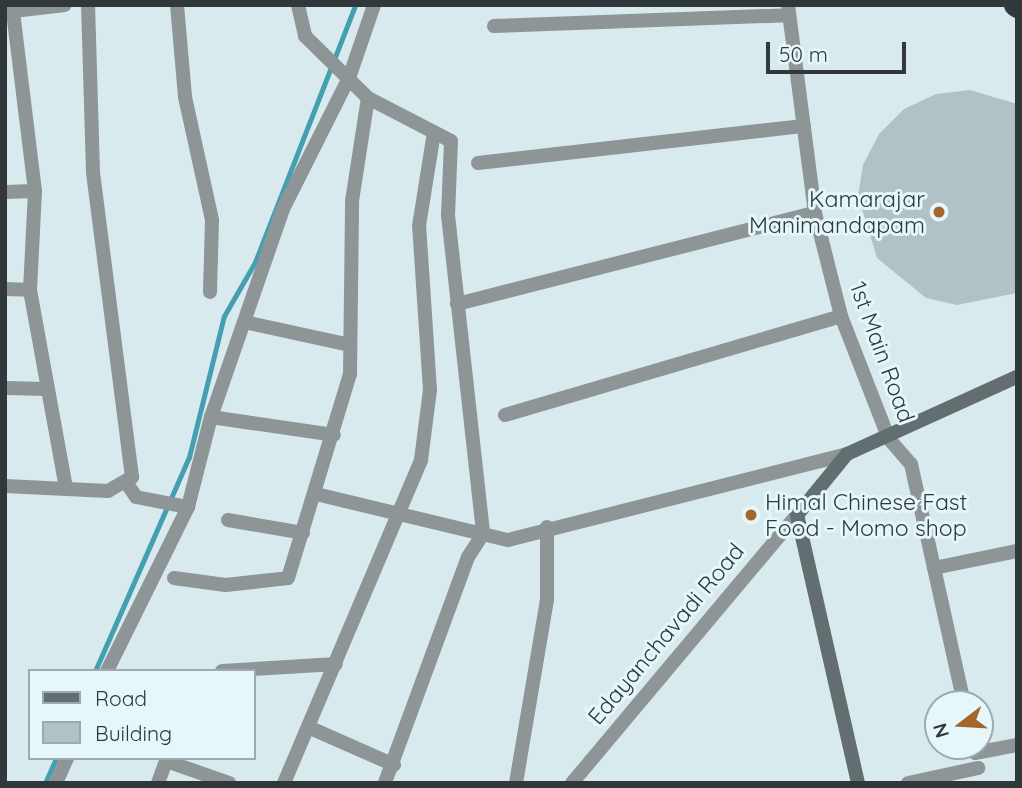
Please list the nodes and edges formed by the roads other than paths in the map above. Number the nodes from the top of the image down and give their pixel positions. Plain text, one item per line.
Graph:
1 (65, 5) edge
2 (88, 5) edge
3 (177, 5) edge
4 (298, 5) edge
5 (374, 5) edge
6 (789, 10) edge
7 (9, 11) edge
8 (494, 26) dead end
9 (344, 73) junction
10 (368, 98) junction
11 (804, 126) junction
12 (434, 132) junction
13 (478, 163) dead end
14 (35, 191) junction
15 (5, 192) edge
16 (815, 213) junction
17 (5, 289) edge
18 (30, 290) junction
19 (210, 292) dead end
20 (457, 304) junction
21 (841, 316) junction
22 (244, 322) junction
23 (350, 345) junction
24 (1017, 377) edge
25 (5, 388) edge
26 (47, 390) junction
27 (505, 415) dead end
28 (211, 417) junction
29 (334, 435) junction
30 (889, 439) junction
31 (847, 454) junction
32 (128, 485) junction
33 (5, 486) edge
34 (66, 489) junction
35 (316, 494) junction
36 (188, 507) junction
37 (404, 512) junction
38 (797, 515) junction
39 (228, 520) dead end
40 (547, 527) junction
41 (303, 533) junction
42 (484, 534) junction
43 (1017, 551) edge
44 (934, 568) junction
45 (174, 578) dead end
46 (337, 663) junction
47 (108, 669) edge
48 (251, 669) edge
49 (961, 690) edge
50 (308, 727) junction
51 (1017, 745) edge
52 (994, 748) edge
53 (66, 760) edge
54 (166, 760) edge
55 (394, 765) junction
56 (980, 775) edge
57 (55, 783) edge
58 (158, 783) edge
59 (229, 783) edge
60 (284, 783) edge
61 (385, 783) edge
62 (516, 783) edge
63 (572, 783) edge
64 (858, 783) edge
65 (908, 783) edge

1 - 7 street
2 - 32 street
3 - 19 street
4 - 9 street
5 - 9 street
6 - 8 street
6 - 11 street, 1st Main Road
7 - 14 street
9 - 10 street
9 - 22 street
10 - 12 street
10 - 23 street
11 - 13 street
11 - 16 street, 1st Main Road
12 - 20 street
12 - 37 street
14 - 15 street
14 - 18 street
16 - 20 street
16 - 21 street, 1st Main Road
17 - 18 street
18 - 26 street
20 - 42 street
21 - 27 street
21 - 30 street, 1st Main Road
22 - 23 street
22 - 28 street
23 - 29 street
24 - 30 street
25 - 26 street
26 - 34 street
28 - 29 street
28 - 36 street
29 - 35 street
30 - 31 street
30 - 44 street, 1st Main Road
31 - 38 street
31 - 40 street
32 - 34 street
32 - 36 street
33 - 34 street
35 - 37 street
35 - 41 street
36 - 47 street
37 - 42 street
37 - 46 street
38 - 63 street, Edayanchavadi Road
38 - 64 street
39 - 41 street
40 - 42 street
40 - 62 street
41 - 45 street
42 - 55 street
43 - 44 street
44 - 49 street, 1st Main Road
46 - 48 street
46 - 50 street
50 - 55 street
50 - 60 street
51 - 52 street
53 - 57 street
54 - 58 street
54 - 59 street
55 - 61 street
56 - 65 street

